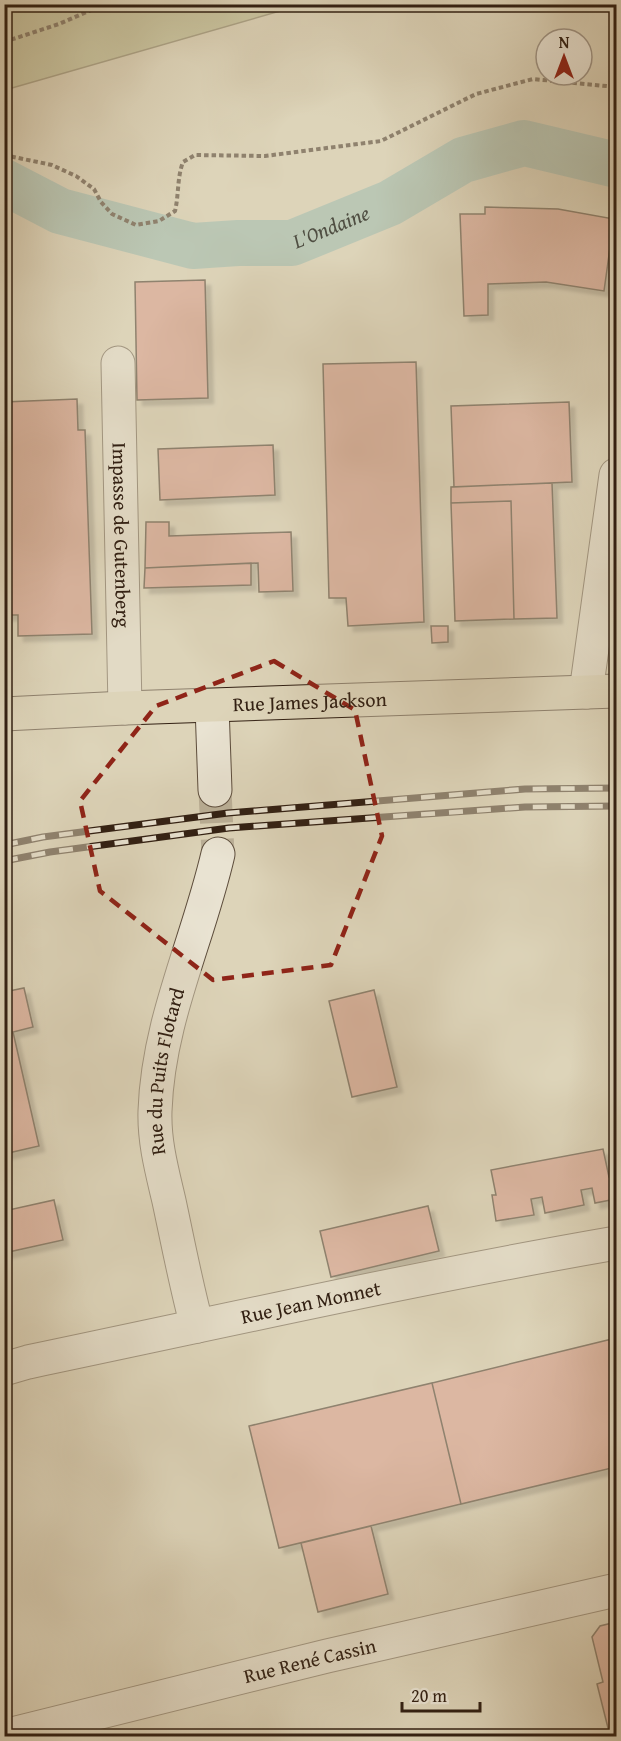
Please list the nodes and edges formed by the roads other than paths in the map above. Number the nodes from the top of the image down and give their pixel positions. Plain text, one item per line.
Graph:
1 (118, 363) dead end
2 (616, 475) edge
3 (601, 691) edge
4 (212, 706) junction
5 (125, 708) junction
6 (4, 714) edge
7 (214, 790) tunnel mouth
8 (218, 854) tunnel mouth
9 (616, 1243) edge
10 (197, 1326) junction
11 (4, 1369) edge
12 (616, 1590) edge
13 (4, 1736) edge

1 - 5 street, Impasse de Gutenberg
2 - 3 street
3 - 4 main road, Rue James Jackson
4 - 5 main road, Rue James Jackson
4 - 7 street
5 - 6 main road, Rue James Jackson
8 - 10 street, Rue du Puits Flotard
9 - 10 street, Rue Jean Monnet
10 - 11 street, Rue Jean Monnet
12 - 13 street, Rue René Cassin

